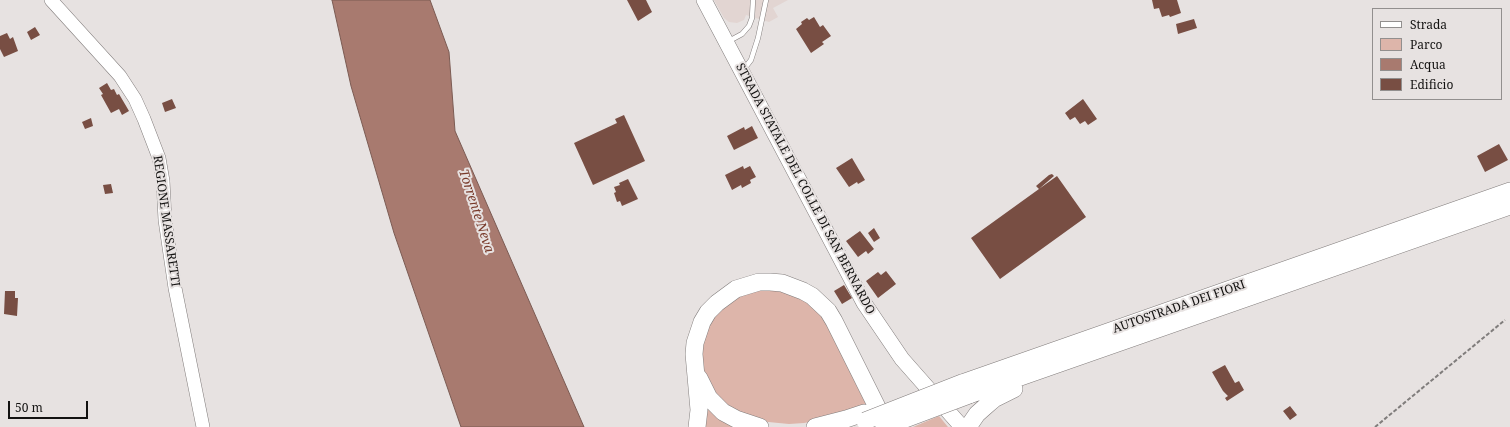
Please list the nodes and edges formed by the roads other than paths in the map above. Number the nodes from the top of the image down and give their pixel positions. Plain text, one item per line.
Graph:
1 (51, 0) edge
2 (704, 0) edge
3 (753, 0) edge
4 (766, 0) edge
5 (726, 42) junction
6 (742, 72) junction
7 (1510, 191) edge
8 (1510, 206) edge
9 (1088, 354) junction
10 (696, 373) junction
11 (965, 389) junction
12 (859, 420) edge
13 (972, 421) edge
14 (203, 427) edge
15 (697, 427) edge
16 (760, 427) edge
17 (815, 427) edge
18 (886, 427) edge
19 (962, 427) edge

1 - 14 street, REGIONE MASSARETTI
2 - 5 main road, STRADA STATALE DEL COLLE DI SAN BERNARDO
3 - 5 lane
4 - 6 lane
5 - 6 main road, STRADA STATALE DEL COLLE DI SAN BERNARDO
6 - 19 main road, STRADA STATALE DEL COLLE DI SAN BERNARDO
7 - 11 highway, AUTOSTRADA DEI FIORI
8 - 9 highway, AUTOSTRADA DEI FIORI
9 - 11 highway, AUTOSTRADA DEI FIORI
9 - 13 highway
10 - 15 highway
10 - 16 highway
10 - 18 highway
11 - 12 highway, AUTOSTRADA DEI FIORI, bridge
11 - 18 highway, AUTOSTRADA DEI FIORI, bridge
12 - 17 highway, AUTOSTRADA DEI FIORI

